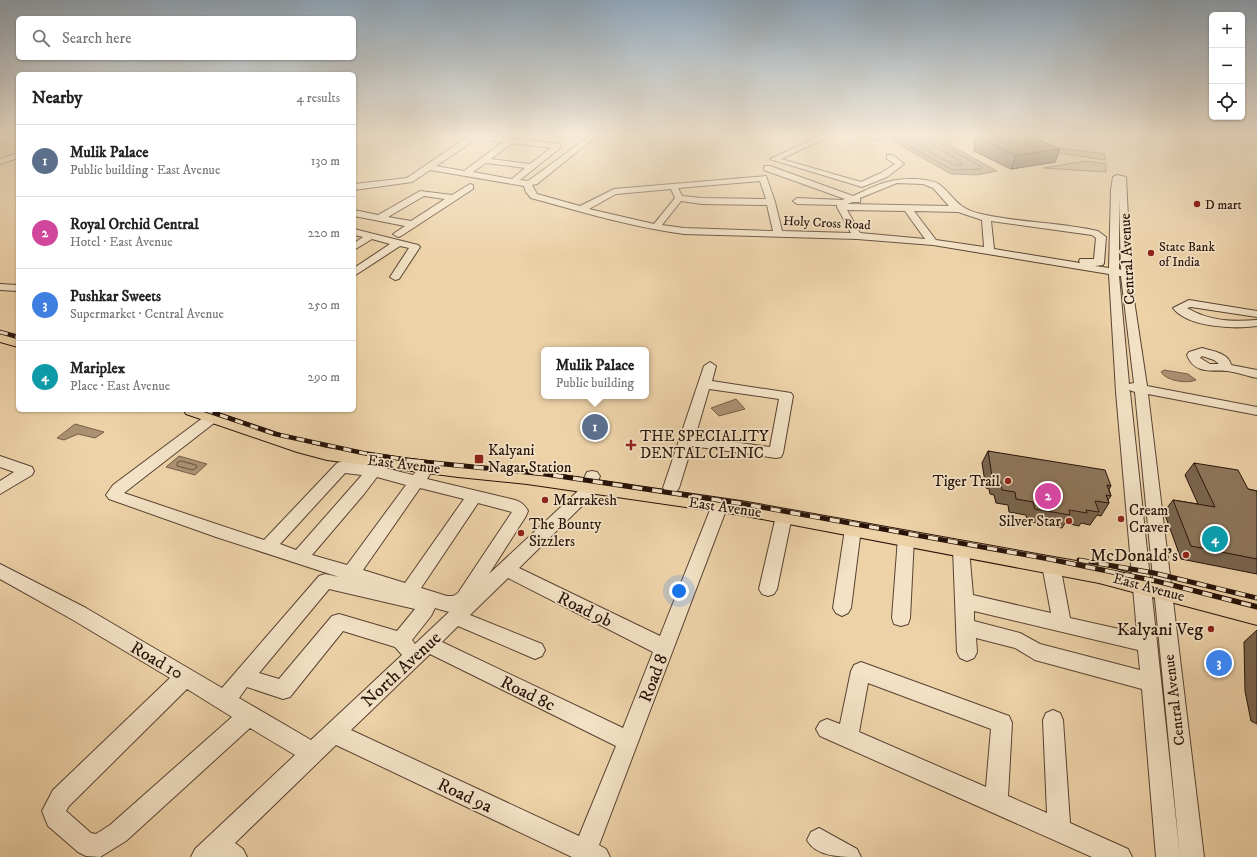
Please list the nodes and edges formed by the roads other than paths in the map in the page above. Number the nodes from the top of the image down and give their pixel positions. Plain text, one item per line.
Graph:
1 (417, 175) edge
2 (472, 175) edge
3 (522, 175) edge
4 (543, 175) edge
5 (787, 175) edge
6 (826, 175) edge
7 (884, 175) joint
8 (940, 179) dead end
9 (514, 181) junction
10 (673, 186) junction
11 (356, 187) edge
12 (470, 188) dead end
13 (529, 188) junction
14 (453, 198) junction
15 (679, 198) junction
16 (852, 198) junction
17 (797, 201) dead end
18 (771, 202) junction
19 (842, 205) junction
20 (1119, 205) dead end
21 (876, 208) junction
22 (907, 208) junction
23 (581, 209) junction
24 (959, 209) junction
25 (356, 213) edge
26 (984, 217) junction
27 (379, 218) junction
28 (411, 224) junction
29 (656, 227) junction
30 (356, 232) edge
31 (778, 233) junction
32 (371, 236) junction
33 (857, 236) junction
34 (398, 238) junction
35 (933, 242) junction
36 (356, 246) edge
37 (989, 249) junction
38 (356, 271) edge
39 (1120, 273) junction
40 (395, 277) dead end
41 (0, 287) edge
42 (16, 288) edge
43 (1257, 314) edge
44 (1257, 323) edge
45 (0, 330) edge
46 (16, 334) edge
47 (0, 338) edge
48 (16, 342) edge
49 (710, 366) dead end
50 (1225, 367) dead end
51 (1257, 374) edge
52 (704, 384) junction
53 (1123, 389) junction
54 (1141, 392) junction
55 (1257, 411) edge
56 (205, 412) edge
57 (218, 414) edge
58 (1257, 418) edge
59 (685, 440) junction
60 (0, 461) edge
61 (426, 469) junction
62 (373, 471) junction
63 (590, 481) junction
64 (0, 488) edge
65 (671, 488) junction
66 (475, 495) junction
67 (720, 506) junction
68 (784, 516) junction
69 (853, 529) junction
70 (906, 538) junction
71 (267, 547) junction
72 (961, 548) junction
73 (300, 557) junction
74 (1051, 565) junction
75 (505, 569) junction
76 (0, 570) edge
77 (350, 573) junction
78 (1140, 578) junction
79 (1161, 584) junction
80 (768, 589) dead end
81 (409, 591) junction
82 (964, 601) junction
83 (1257, 603) edge
84 (842, 608) dead end
85 (1257, 616) edge
86 (456, 617) junction
87 (901, 618) dead end
88 (1062, 624) junction
89 (966, 627) junction
90 (401, 640) junction
91 (1147, 644) junction
92 (665, 648) junction
93 (422, 650) junction
94 (535, 650) dead end
95 (968, 652) dead end
96 (186, 676) junction
97 (244, 677) junction
98 (1151, 682) junction
99 (224, 700) junction
100 (248, 716) junction
101 (1053, 720) dead end
102 (333, 733) junction
103 (628, 741) junction
104 (312, 753) junction
105 (996, 803) junction
106 (1059, 830) junction
107 (819, 840) dead end
108 (219, 853) edge
109 (591, 854) edge
110 (849, 857) edge
111 (1120, 857) edge
112 (1168, 857) edge
113 (1192, 857) edge

1 - 11 street
2 - 9 street, Holy Cross Road
3 - 9 street
4 - 13 street
5 - 16 street
6 - 7 street
7 - 8 street
9 - 13 street, Holy Cross Road
10 - 15 street
10 - 18 street
10 - 23 street
12 - 14 street
13 - 23 street, Holy Cross Road
14 - 27 street
14 - 28 street
15 - 18 street
15 - 29 street
16 - 19 street
16 - 21 street
16 - 24 street
17 - 19 street
18 - 31 street
19 - 21 street
19 - 33 street
20 - 39 street, Central Avenue
21 - 22 street
22 - 24 street
22 - 35 street
23 - 29 street, Holy Cross Road
24 - 26 street
25 - 27 street
26 - 37 street
26 - 37 street
27 - 28 street
28 - 34 street
29 - 31 street, Holy Cross Road
30 - 32 street
31 - 33 street, Holy Cross Road
32 - 34 street
32 - 36 street
33 - 35 street, Holy Cross Road
34 - 38 street
34 - 40 street
35 - 37 street, Holy Cross Road
37 - 39 street, Holy Cross Road
39 - 53 street, Central Avenue
39 - 54 street, Central Avenue
41 - 42 street
43 - 44 street
45 - 46 main road
47 - 48 main road
49 - 52 street
50 - 51 street
52 - 59 street
52 - 59 street
53 - 54 street
53 - 78 street, Central Avenue
54 - 55 street
54 - 58 street
54 - 79 street, Central Avenue
56 - 57 main road, East Avenue
57 - 61 main road, East Avenue
57 - 71 street
59 - 65 street
60 - 64 street
61 - 62 street
61 - 63 main road, East Avenue
61 - 66 street
61 - 77 street
62 - 71 street
62 - 73 street
63 - 65 main road, East Avenue
63 - 67 main road, East Avenue
63 - 75 street, North Avenue
65 - 78 main road, East Avenue
66 - 81 street
66 - 81 street
67 - 68 main road, East Avenue
67 - 92 street, Road 8
68 - 69 main road, East Avenue
68 - 80 street
69 - 70 main road, East Avenue
69 - 84 street
70 - 72 main road, East Avenue
70 - 87 street
71 - 73 street
72 - 74 main road, East Avenue
72 - 82 street
73 - 77 street
74 - 78 main road, East Avenue
74 - 88 street
75 - 86 street, North Avenue
75 - 92 street, Road 9b
76 - 96 street, Road 10
77 - 81 street
78 - 79 main road, East Avenue
78 - 91 street, Central Avenue
79 - 83 main road, East Avenue
79 - 85 main road, East Avenue
79 - 113 street, Central Avenue
82 - 88 street
82 - 89 street
86 - 93 street, North Avenue
86 - 94 street
88 - 91 street
89 - 95 street
89 - 98 street
90 - 93 street
90 - 97 street
90 - 97 street
91 - 98 street, Central Avenue
92 - 103 street, Road 8
93 - 102 street, North Avenue
93 - 103 street, Road 8c
96 - 99 street, Road 10
96 - 100 street
97 - 99 street
98 - 112 street, Central Avenue
99 - 100 street, Road 10
100 - 104 street, Road 10
101 - 106 street
102 - 104 street, North Avenue
102 - 109 street, Road 9a
103 - 109 street, Road 8
104 - 108 street, North Avenue
105 - 105 street
105 - 106 street
106 - 111 street
107 - 110 street

